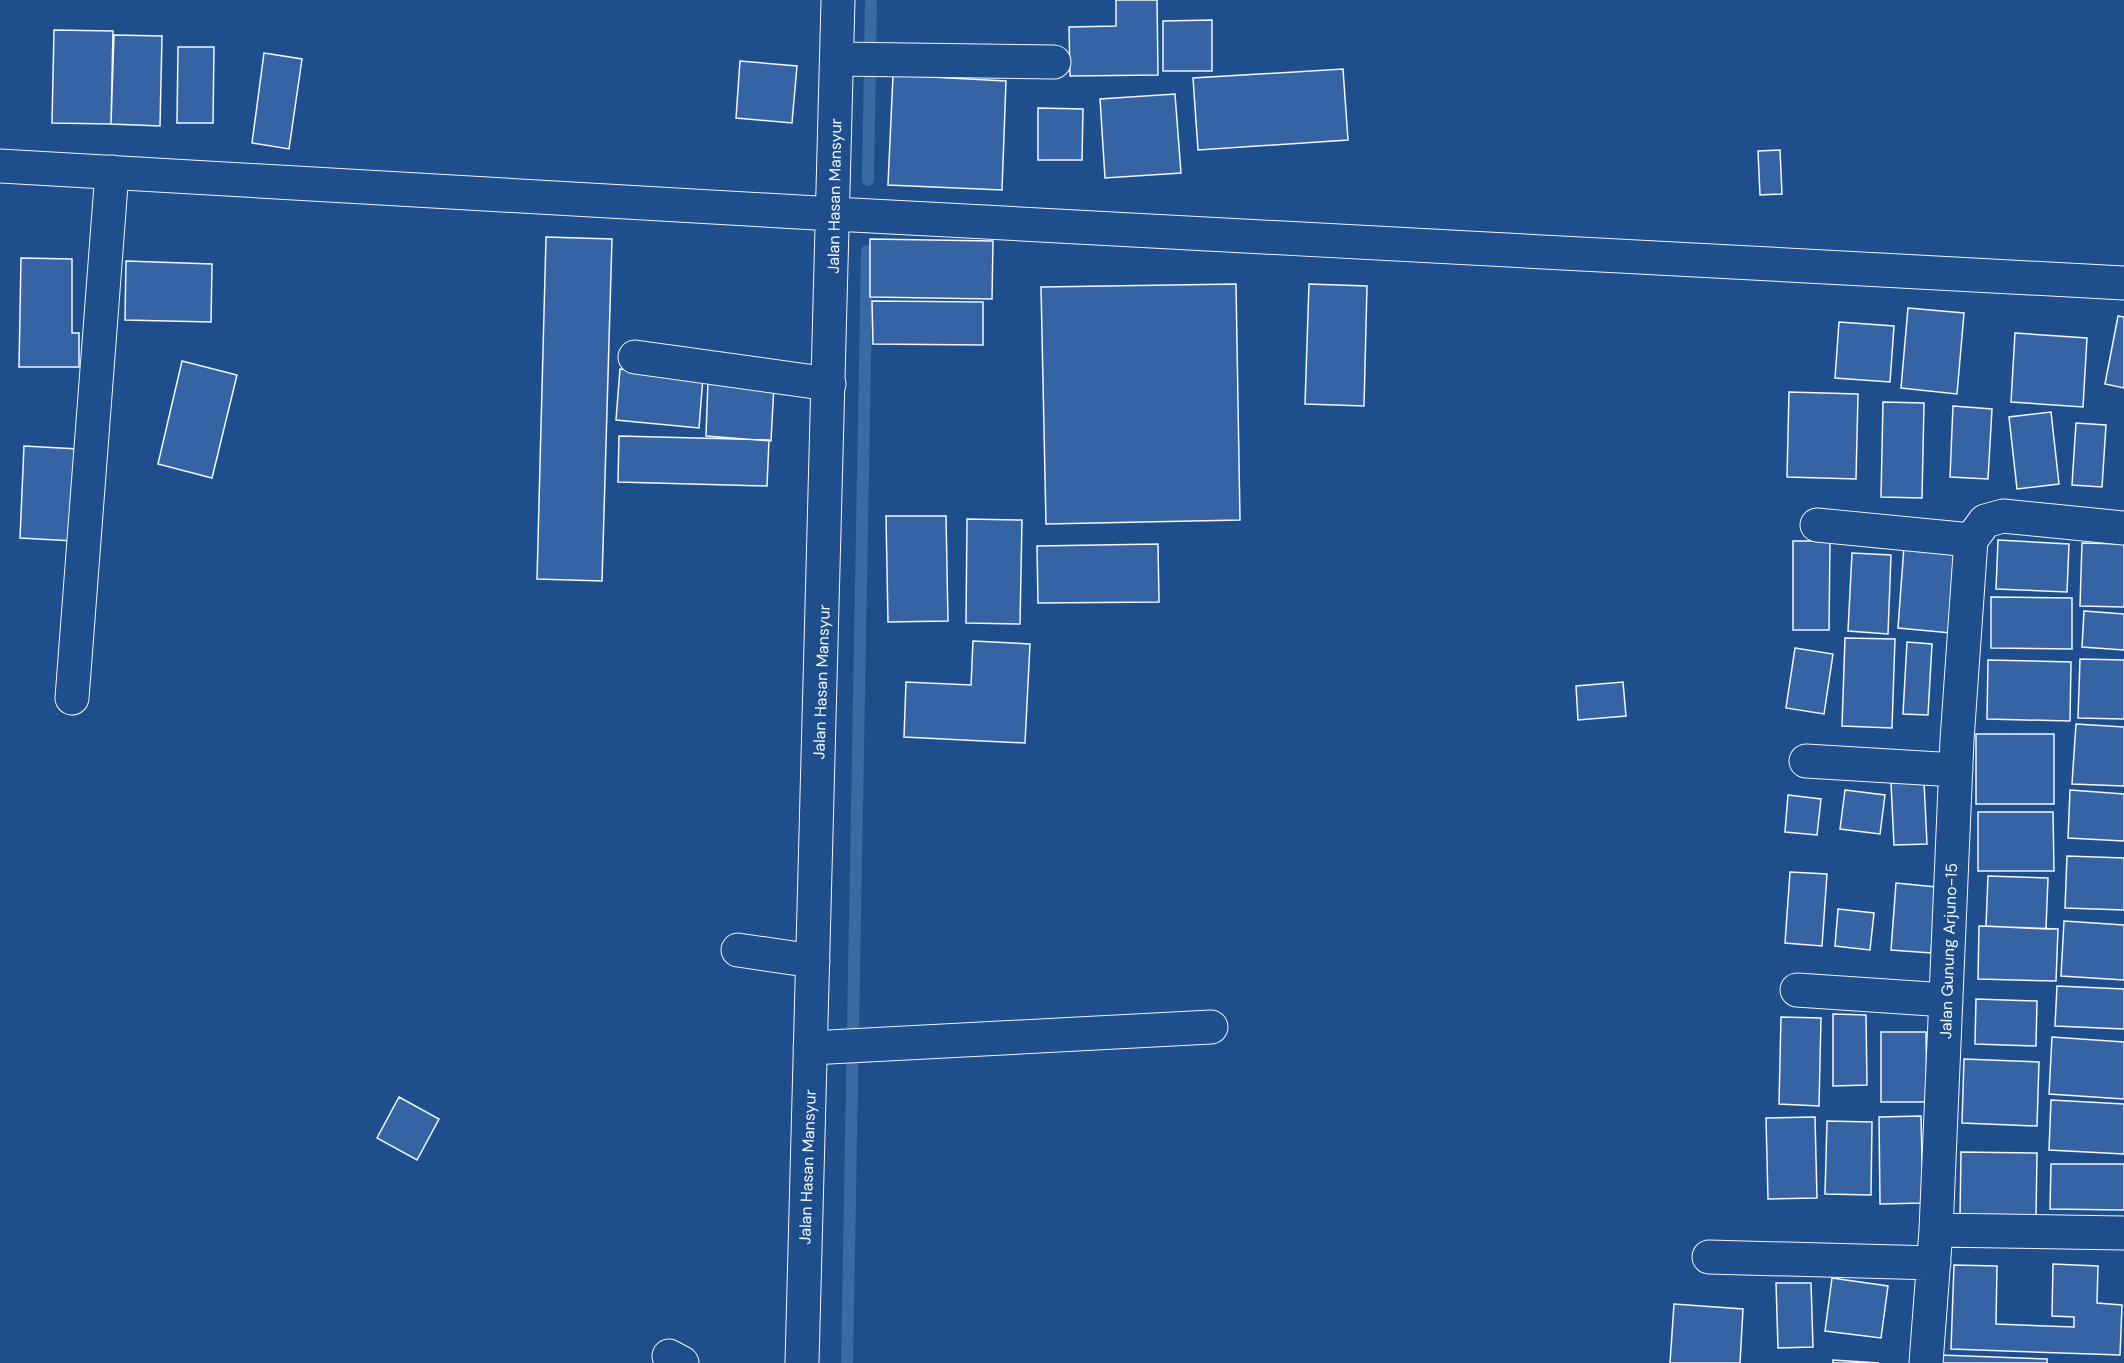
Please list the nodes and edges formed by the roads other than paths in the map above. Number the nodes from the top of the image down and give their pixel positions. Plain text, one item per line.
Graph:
1 (838, 0) edge
2 (837, 59) junction
3 (1054, 62) dead end
4 (0, 166) edge
5 (112, 172) junction
6 (834, 214) junction
7 (2124, 283) edge
8 (635, 357) dead end
9 (829, 384) junction
10 (1817, 525) dead end
11 (2124, 528) edge
12 (1971, 540) junction
13 (72, 698) dead end
14 (1806, 761) dead end
15 (1956, 770) junction
16 (738, 950) dead end
17 (813, 961) junction
18 (1797, 990) dead end
19 (1946, 1000) junction
20 (1211, 1027) dead end
21 (810, 1048) junction
22 (1936, 1230) junction
23 (2124, 1233) edge
24 (1709, 1257) dead end
25 (1934, 1263) junction
26 (802, 1363) edge
27 (1926, 1363) edge

1 - 2 street, Jalan Hasan Mansyur
2 - 3 street
2 - 6 street, Jalan Hasan Mansyur
4 - 5 street
5 - 6 street
5 - 13 street
6 - 7 street
6 - 9 street, Jalan Hasan Mansyur
8 - 9 street
9 - 17 street, Jalan Hasan Mansyur
10 - 12 street
11 - 12 street
12 - 15 street, Jalan Gunung Arjuno-15
14 - 15 street
15 - 19 street, Jalan Gunung Arjuno-15
16 - 17 street
17 - 21 street, Jalan Hasan Mansyur
18 - 19 street
19 - 22 street, Jalan Gunung Arjuno-15
20 - 21 street
21 - 26 street, Jalan Hasan Mansyur
22 - 23 street
22 - 25 street, Jalan Gunung Arjuno-15
24 - 25 street
25 - 27 street, Jalan Gunung Arjuno-15

